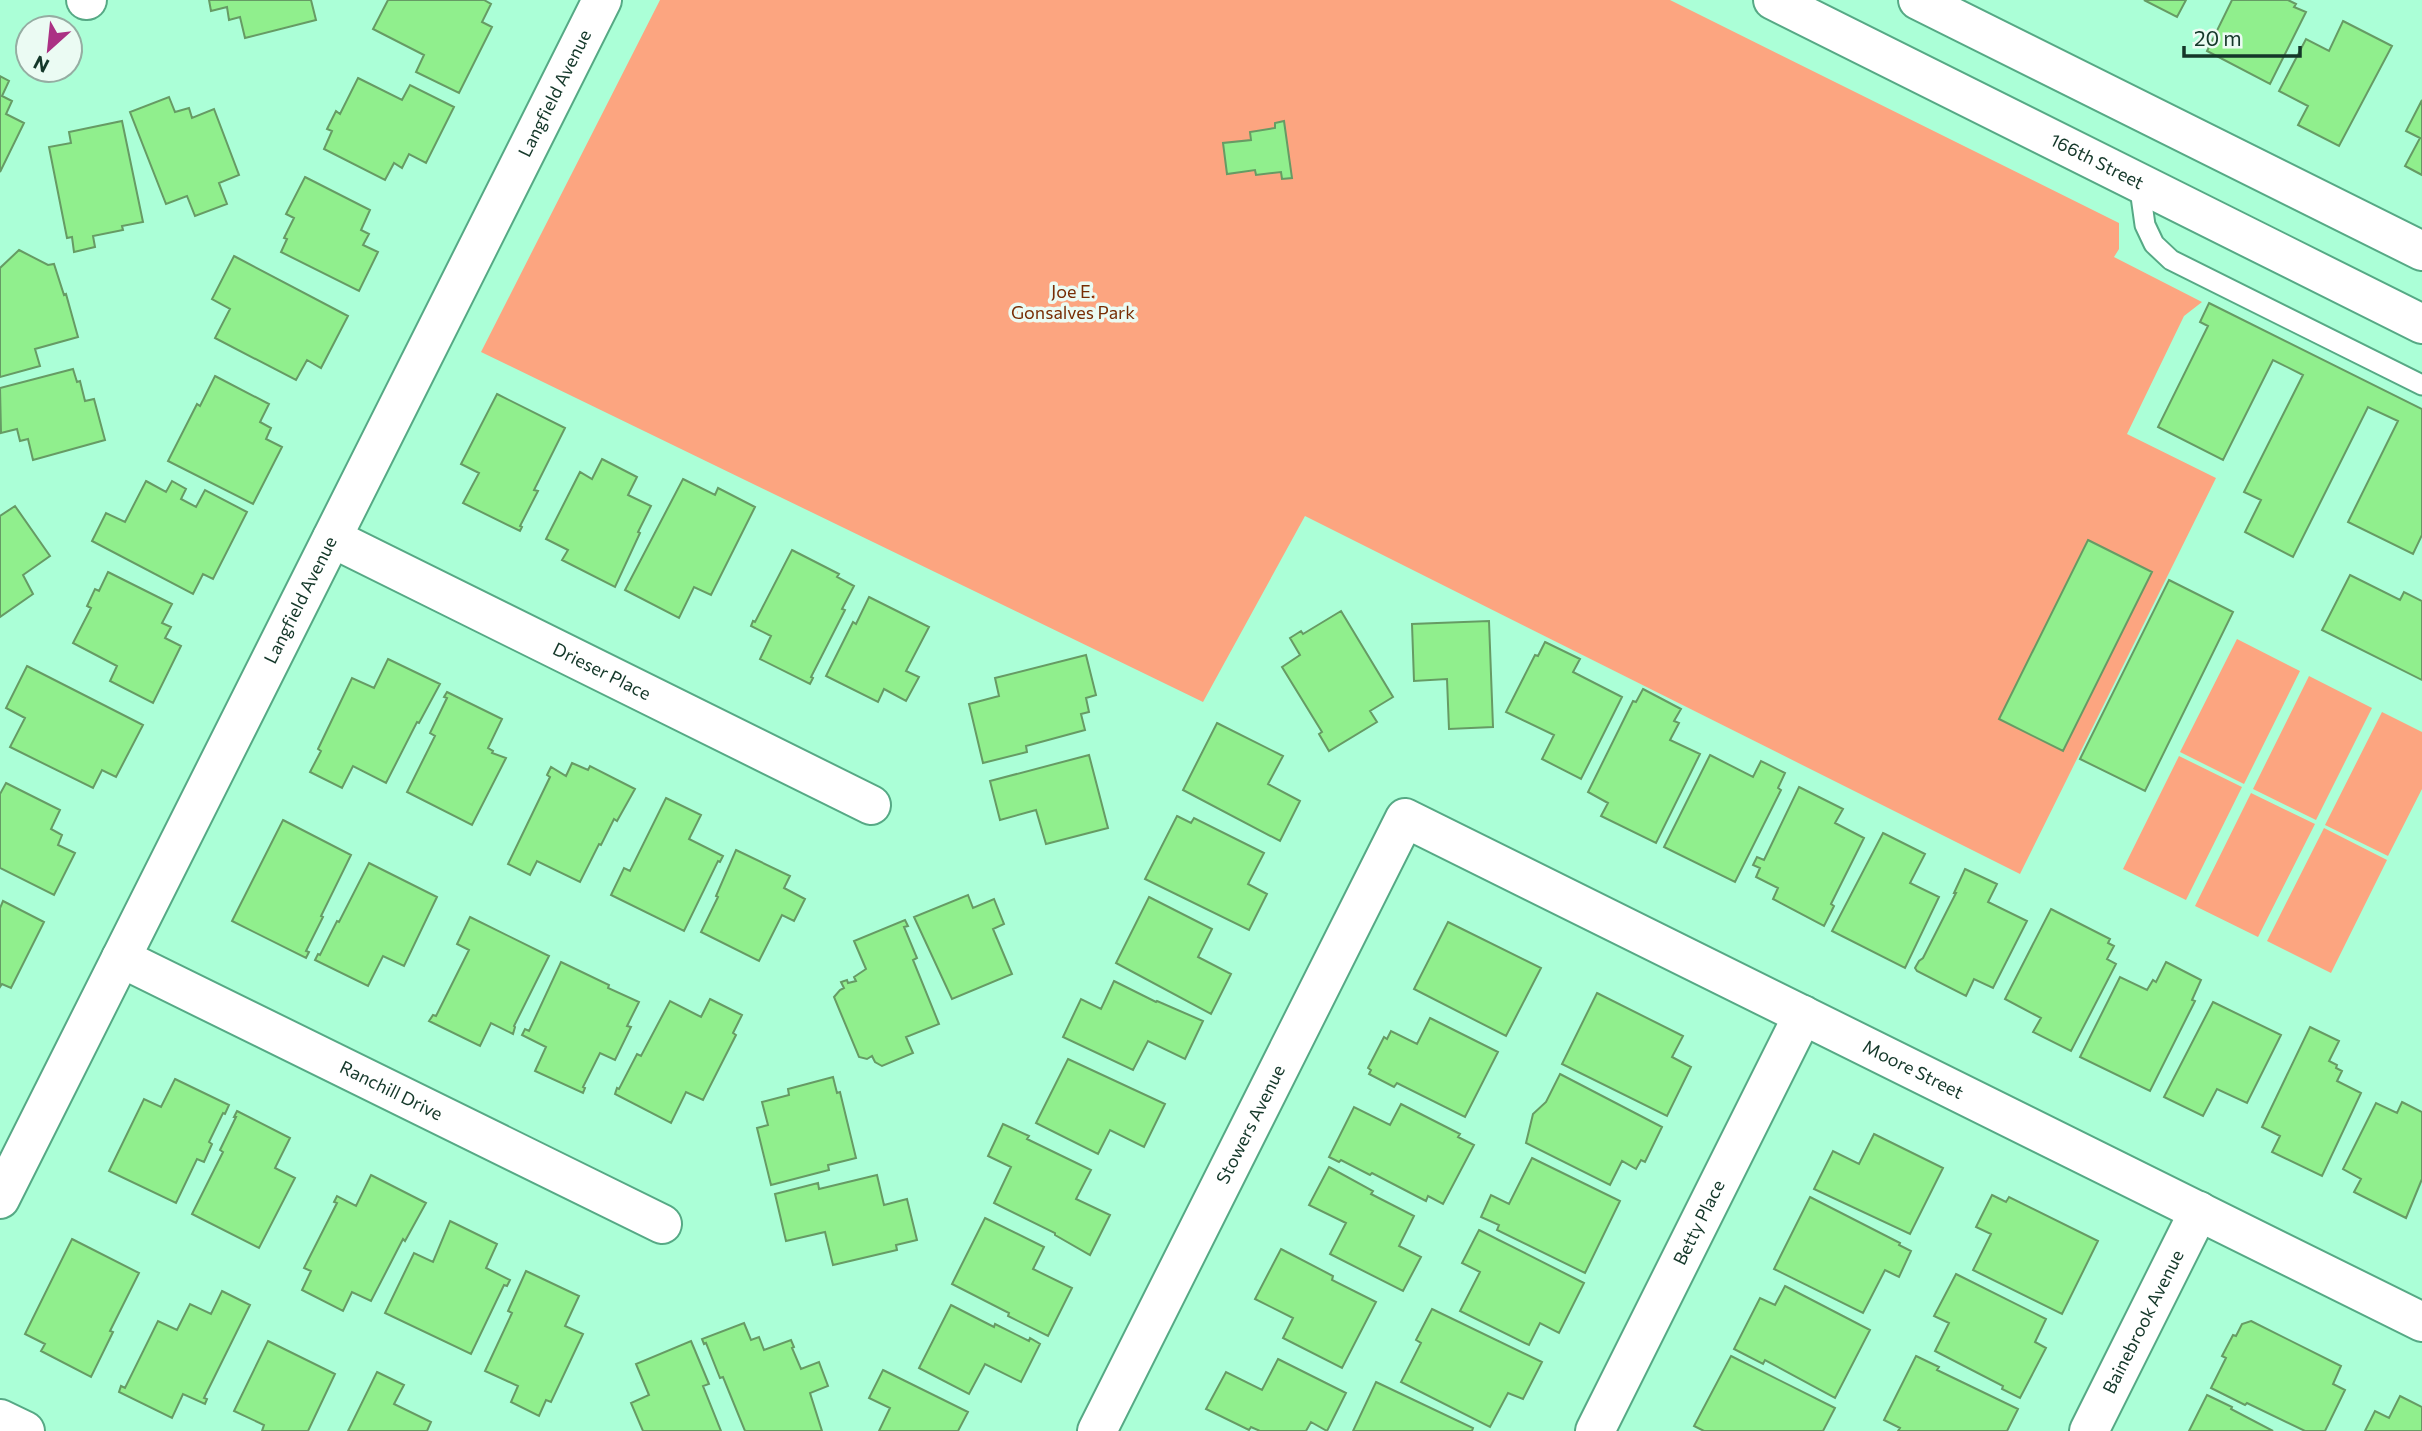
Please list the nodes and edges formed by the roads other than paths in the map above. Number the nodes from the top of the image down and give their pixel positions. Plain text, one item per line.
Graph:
1 (602, 0) edge
2 (1773, 0) edge
3 (1918, 0) edge
4 (1819, 10) edge
5 (2139, 182) junction
6 (2422, 251) edge
7 (2422, 324) edge
8 (2422, 385) edge
9 (332, 537) junction
10 (871, 806) dead end
11 (1405, 818) joint
12 (121, 958) junction
13 (1804, 1015) junction
14 (0, 1199) edge
15 (2199, 1211) junction
16 (662, 1224) dead end
17 (2422, 1322) edge
18 (0, 1419) edge
19 (25, 1431) edge
20 (1097, 1431) edge
21 (1595, 1431) edge
22 (2089, 1431) edge

1 - 9 street, Langfield Avenue
2 - 4 street, 166th Street
3 - 6 street
4 - 5 street, 166th Street
5 - 7 street, 166th Street
5 - 8 lane
9 - 10 street, Drieser Place
9 - 12 street, Langfield Avenue
11 - 13 street, Moore Street
11 - 20 street, Stowers Avenue
12 - 14 street, Langfield Avenue
12 - 16 street, Ranchill Drive
13 - 15 street, Moore Street
13 - 21 street, Betty Place
15 - 17 street, Moore Street
15 - 22 street, Bainebrook Avenue
18 - 19 street

